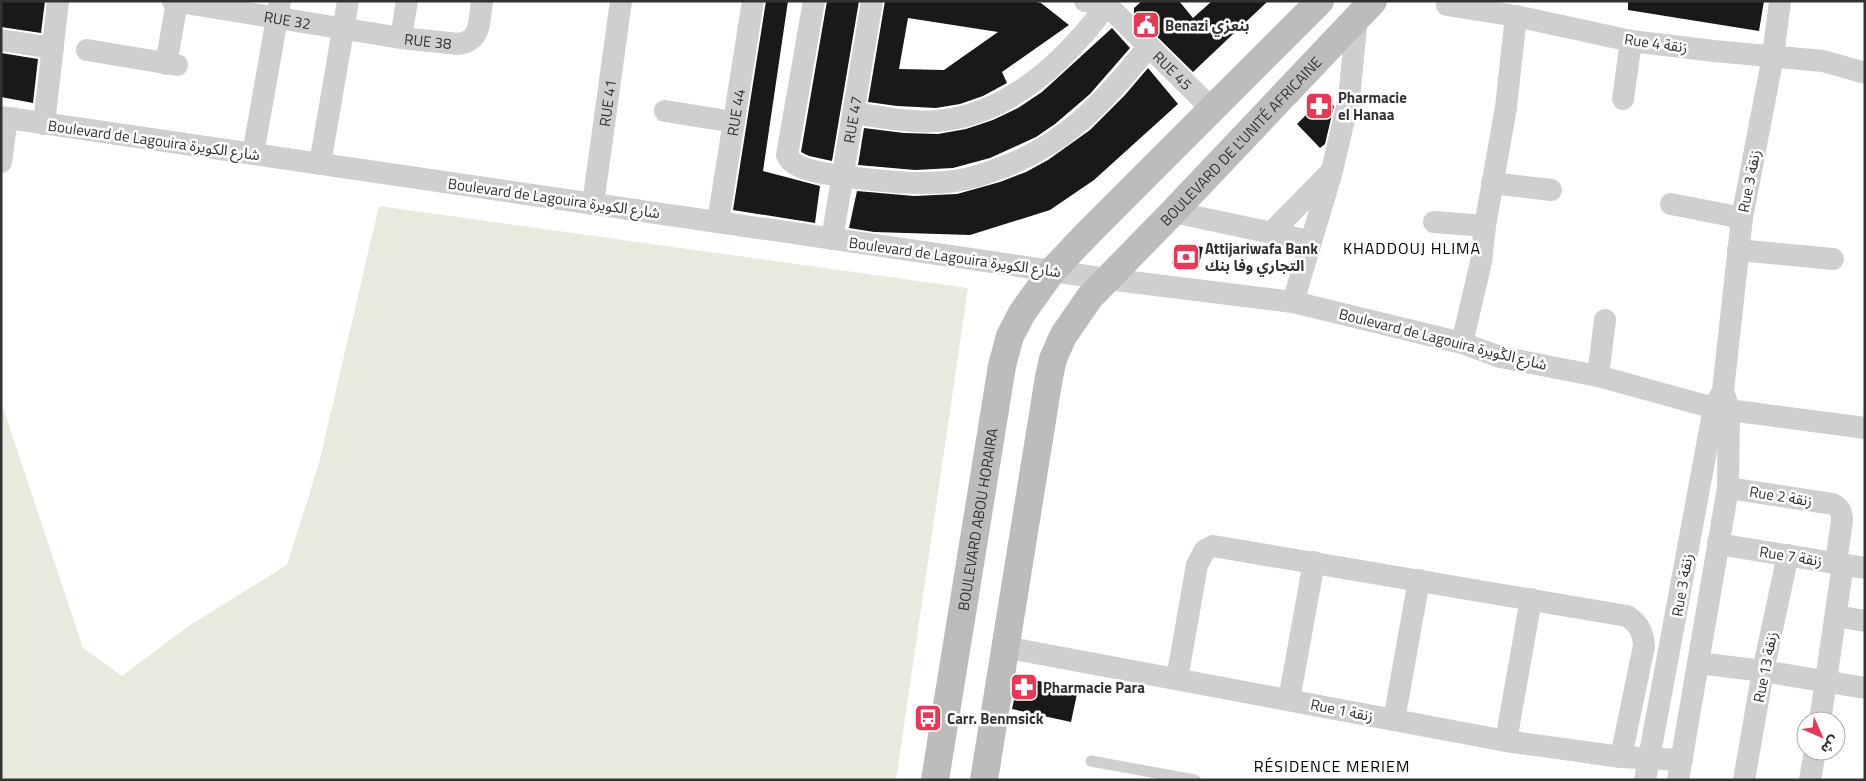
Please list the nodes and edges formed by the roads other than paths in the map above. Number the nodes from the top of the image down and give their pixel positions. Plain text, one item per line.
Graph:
1 (58, 1) edge
2 (348, 1) edge
3 (407, 1) edge
4 (482, 1) edge
5 (621, 1) edge
6 (753, 1) edge
7 (814, 1) edge
8 (872, 1) edge
9 (1085, 1) edge
10 (1320, 1) edge
11 (1780, 1) edge
12 (175, 2) edge
13 (219, 5) edge
14 (1107, 5) junction
15 (1447, 5) dead end
16 (1365, 9) edge
17 (279, 10) edge
18 (1516, 16) junction
19 (343, 29) junction
20 (401, 38) junction
21 (1, 40) edge
22 (1631, 40) junction
23 (1149, 46) junction
24 (53, 48) junction
25 (87, 50) dead end
26 (1773, 56) junction
27 (1865, 73) edge
28 (1623, 99) dead end
29 (1212, 109) junction
30 (665, 111) dead end
31 (854, 113) junction
32 (4, 118) edge
33 (734, 122) junction
34 (44, 124) junction
35 (253, 154) junction
36 (1, 162) edge
37 (320, 164) junction
38 (1332, 171) junction
39 (843, 176) junction
40 (1492, 183) junction
41 (1551, 190) dead end
42 (593, 204) junction
43 (1670, 204) dead end
44 (1173, 212) junction
45 (1742, 218) junction
46 (718, 222) junction
47 (1434, 222) dead end
48 (1485, 226) junction
49 (1271, 233) junction
50 (832, 239) junction
51 (1310, 241) junction
52 (1738, 250) junction
53 (1832, 259) dead end
54 (1052, 271) junction
55 (1107, 279) junction
56 (1293, 302) junction
57 (1605, 320) dead end
58 (1462, 343) junction
59 (1598, 376) junction
60 (1722, 403) junction
61 (1865, 428) edge
62 (1728, 488) junction
63 (1718, 544) junction
64 (1788, 555) junction
65 (1314, 562) junction
66 (1848, 565) edge
67 (1419, 580) junction
68 (1531, 600) junction
69 (1836, 616) junction
70 (1865, 621) edge
71 (1004, 647) junction
72 (1698, 664) junction
73 (1764, 671) junction
74 (1177, 679) junction
75 (1827, 682) junction
76 (1865, 688) edge
77 (1289, 700) junction
78 (1822, 711) edge
79 (1394, 720) junction
80 (1506, 741) junction
81 (1621, 757) junction
82 (1091, 761) dead end
83 (1813, 761) edge
84 (1647, 770) edge
85 (1680, 770) edge
86 (935, 780) edge
87 (984, 780) edge
88 (1195, 780) edge
89 (1744, 780) edge
90 (1810, 780) edge

1 - 24 street
2 - 19 street
3 - 20 street
4 - 20 street, RUE 38
5 - 42 street, RUE 41
6 - 33 street, RUE 44
7 - 39 street
8 - 31 street, RUE 47
9 - 14 street
10 - 29 main road
11 - 26 street, Rue 3 زنقة
12 - 13 street, RUE 32
12 - 25 street
13 - 17 street, RUE 32
14 - 23 street, RUE 45
14 - 31 street
15 - 18 street, Rue 4 زنقة
16 - 38 street
16 - 44 main road, BOULEVARD DE L'UNITÉ AFRICAINE
17 - 19 street, RUE 32
17 - 35 street
18 - 22 street, Rue 4 زنقة
18 - 40 street
19 - 20 street, RUE 38
19 - 37 street
21 - 24 street
22 - 26 street, Rue 4 زنقة
22 - 28 street
23 - 29 street, RUE 45
23 - 39 street
24 - 34 street
26 - 27 street, Rue 4 زنقة
26 - 45 street, Rue 3 زنقة
29 - 54 main road
30 - 33 street
31 - 39 street, RUE 47
32 - 34 street, Boulevard de Lagouira شارع الكويرة
32 - 36 street
33 - 46 street, RUE 44
34 - 35 street, Boulevard de Lagouira شارع الكويرة
35 - 37 street, Boulevard de Lagouira شارع الكويرة
37 - 42 street, Boulevard de Lagouira شارع الكويرة
38 - 49 street
38 - 51 street
39 - 50 street, RUE 47
40 - 41 street
40 - 48 street
42 - 46 street, Boulevard de Lagouira شارع الكويرة
43 - 45 street
44 - 49 street
44 - 55 main road, BOULEVARD DE L'UNITÉ AFRICAINE
45 - 52 street, Rue 3 زنقة
46 - 50 street, Boulevard de Lagouira شارع الكويرة
47 - 48 street
48 - 58 street
49 - 51 street
50 - 54 street, Boulevard de Lagouira شارع الكويرة
51 - 56 street
52 - 53 street
52 - 60 street, Rue 3 زنقة
54 - 55 street, Boulevard de Lagouira شارع الكويرة
54 - 86 main road, BOULEVARD ABOU HORAIRA
55 - 56 street, Boulevard de Lagouira شارع الڭويرة
55 - 71 main road
56 - 58 street, Boulevard de Lagouira شارع الڭويرة
57 - 59 street
58 - 59 street, Boulevard de Lagouira شارع الڭويرة
59 - 60 street, Boulevard de Lagouira شارع الڭويرة
60 - 61 street, Boulevard de Lagouira شارع الڭويرة
60 - 62 street, Rue 3 زنقة
60 - 84 street, Rue 3 زنقة
62 - 63 street, Rue 3 زنقة
62 - 66 street, Rue 2 زنقة
63 - 64 street, Rue 7 زنقة
63 - 72 street, Rue 3 زنقة
64 - 66 street, Rue 7 زنقة
64 - 73 street, Rue 13 زنقة
65 - 67 street
65 - 74 street
65 - 77 street
66 - 69 street
67 - 68 street
67 - 79 street
68 - 80 street
68 - 81 street
69 - 70 street
69 - 75 street
71 - 74 street, Rue 1 زنقة
71 - 87 main road
72 - 73 street
72 - 85 street, Rue 3 زنقة
73 - 75 street
73 - 89 street, Rue 13 زنقة
74 - 77 street, Rue 1 زنقة
75 - 76 street
75 - 78 street
77 - 79 street, Rue 1 زنقة
79 - 80 street, Rue 1 زنقة
80 - 81 street, Rue 1 زنقة
81 - 84 street, Rue 1 زنقة
82 - 88 lane
83 - 90 street
84 - 85 street, Rue 1 زنقة

